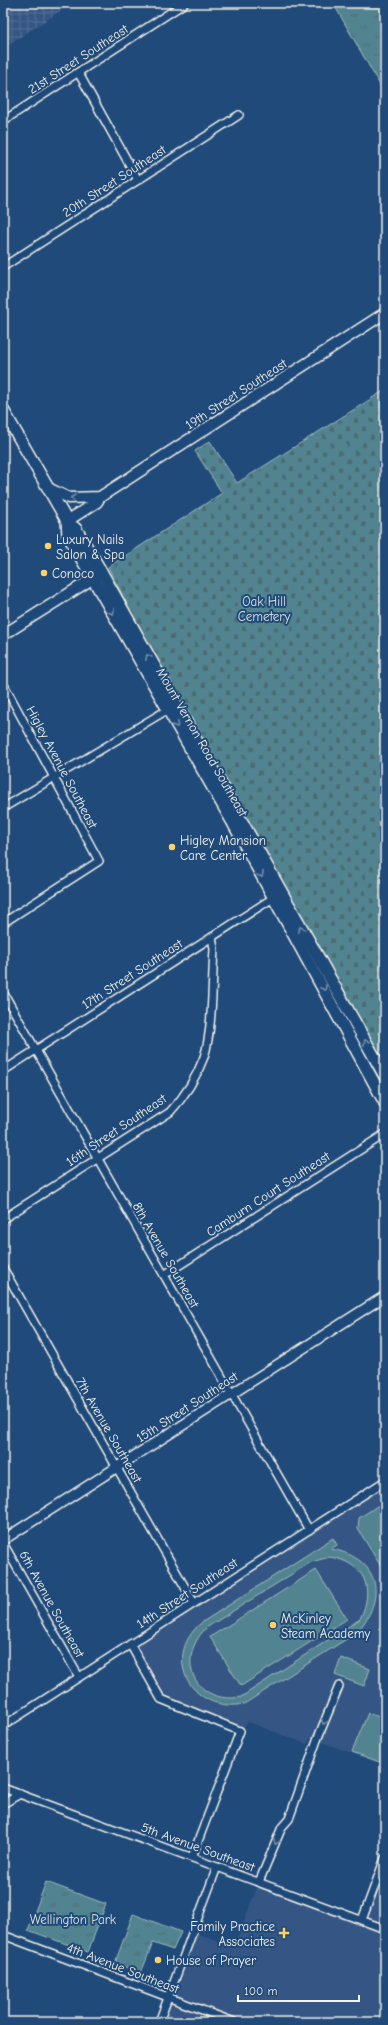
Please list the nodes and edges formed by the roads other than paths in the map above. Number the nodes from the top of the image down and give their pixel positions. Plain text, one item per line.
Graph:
1 (186, 3) edge
2 (78, 72) junction
3 (239, 114) dead end
4 (3, 121) edge
5 (138, 180) junction
6 (3, 267) edge
7 (385, 313) edge
8 (3, 410) edge
9 (48, 488) junction
10 (100, 496) junction
11 (67, 521) junction
12 (97, 576) junction
13 (3, 635) edge
14 (3, 683) edge
15 (167, 710) junction
16 (54, 777) junction
17 (3, 808) edge
18 (273, 898) junction
19 (3, 923) edge
20 (212, 937) junction
21 (3, 992) edge
22 (36, 1049) junction
23 (3, 1071) edge
24 (385, 1076) edge
25 (384, 1100) edge
26 (385, 1134) edge
27 (98, 1158) junction
28 (3, 1219) edge
29 (3, 1268) edge
30 (164, 1275) junction
31 (385, 1296) edge
32 (232, 1394) junction
33 (117, 1468) junction
34 (385, 1481) edge
35 (308, 1530) junction
36 (3, 1541) edge
37 (194, 1603) junction
38 (130, 1644) junction
39 (79, 1677) junction
40 (339, 1686) dead end
41 (3, 1726) edge
42 (3, 1788) edge
43 (20, 1794) junction
44 (3, 1804) edge
45 (192, 1857) junction
46 (385, 1858) edge
47 (217, 1867) junction
48 (259, 1882) junction
49 (362, 1920) junction
50 (385, 1928) edge
51 (3, 1935) edge
52 (168, 1998) junction
53 (159, 2022) edge
54 (234, 2022) edge

1 - 2 street, 21st Street Southeast
2 - 4 street, 21st Street Southeast
2 - 5 street
3 - 5 street, 20th Street Southeast
5 - 6 street, 20th Street Southeast
7 - 10 main road, 19th Street Southeast
8 - 9 main road, Mount Vernon Road Southeast
10 -> 9 main road, 19th Street Southeast
9 - 11 main road, Mount Vernon Road Southeast
10 - 11 main road, 19th Street Southeast
11 - 12 main road, Mount Vernon Road Southeast
12 - 13 main road
12 -> 15 main road, Mount Vernon Road Southeast
24 -> 12 main road, Mount Vernon Road Southeast
14 - 16 street, Higley Avenue Southeast
15 - 16 street
15 -> 18 main road, Mount Vernon Road Southeast
16 - 17 street
16 - 19 street, Higley Avenue Southeast
18 - 20 street, 17th Street Southeast
18 -> 25 main road, Mount Vernon Road Southeast
20 - 22 street, 17th Street Southeast
20 - 27 street, 16th Street Southeast
21 - 22 street, 8th Avenue Southeast
22 - 23 street, 17th Street Southeast
22 - 27 street, 8th Avenue Southeast
26 - 30 street, Camburn Court Southeast
27 - 28 street, 16th Street Southeast
27 - 30 street, 8th Avenue Southeast
29 - 33 street, 7th Avenue Southeast
30 - 32 street, 8th Avenue Southeast
31 - 32 street, 15th Street Southeast
32 - 33 street, 15th Street Southeast
32 - 35 street, 8th Avenue Southeast
33 - 36 street, 15th Street Southeast
33 - 37 street, 7th Avenue Southeast
34 - 35 street, 14th Street Southeast
35 - 37 street, 14th Street Southeast
36 - 39 street, 6th Avenue Southeast
37 - 38 street, 14th Street Southeast
38 - 39 street, 14th Street Southeast
38 - 45 street
39 - 41 street, 14th Street Southeast
40 -> 48 street
42 - 43 street, 5th Avenue Southeast
43 - 44 street
43 - 45 street, 5th Avenue Southeast
45 - 47 street, 5th Avenue Southeast
46 - 49 street
47 - 48 street, 5th Avenue Southeast
47 - 52 street
48 - 49 street, 5th Avenue Southeast
49 - 50 street, 5th Avenue Southeast
51 - 52 street, 4th Avenue Southeast
52 - 53 street
52 - 54 street, 4th Avenue Southeast

